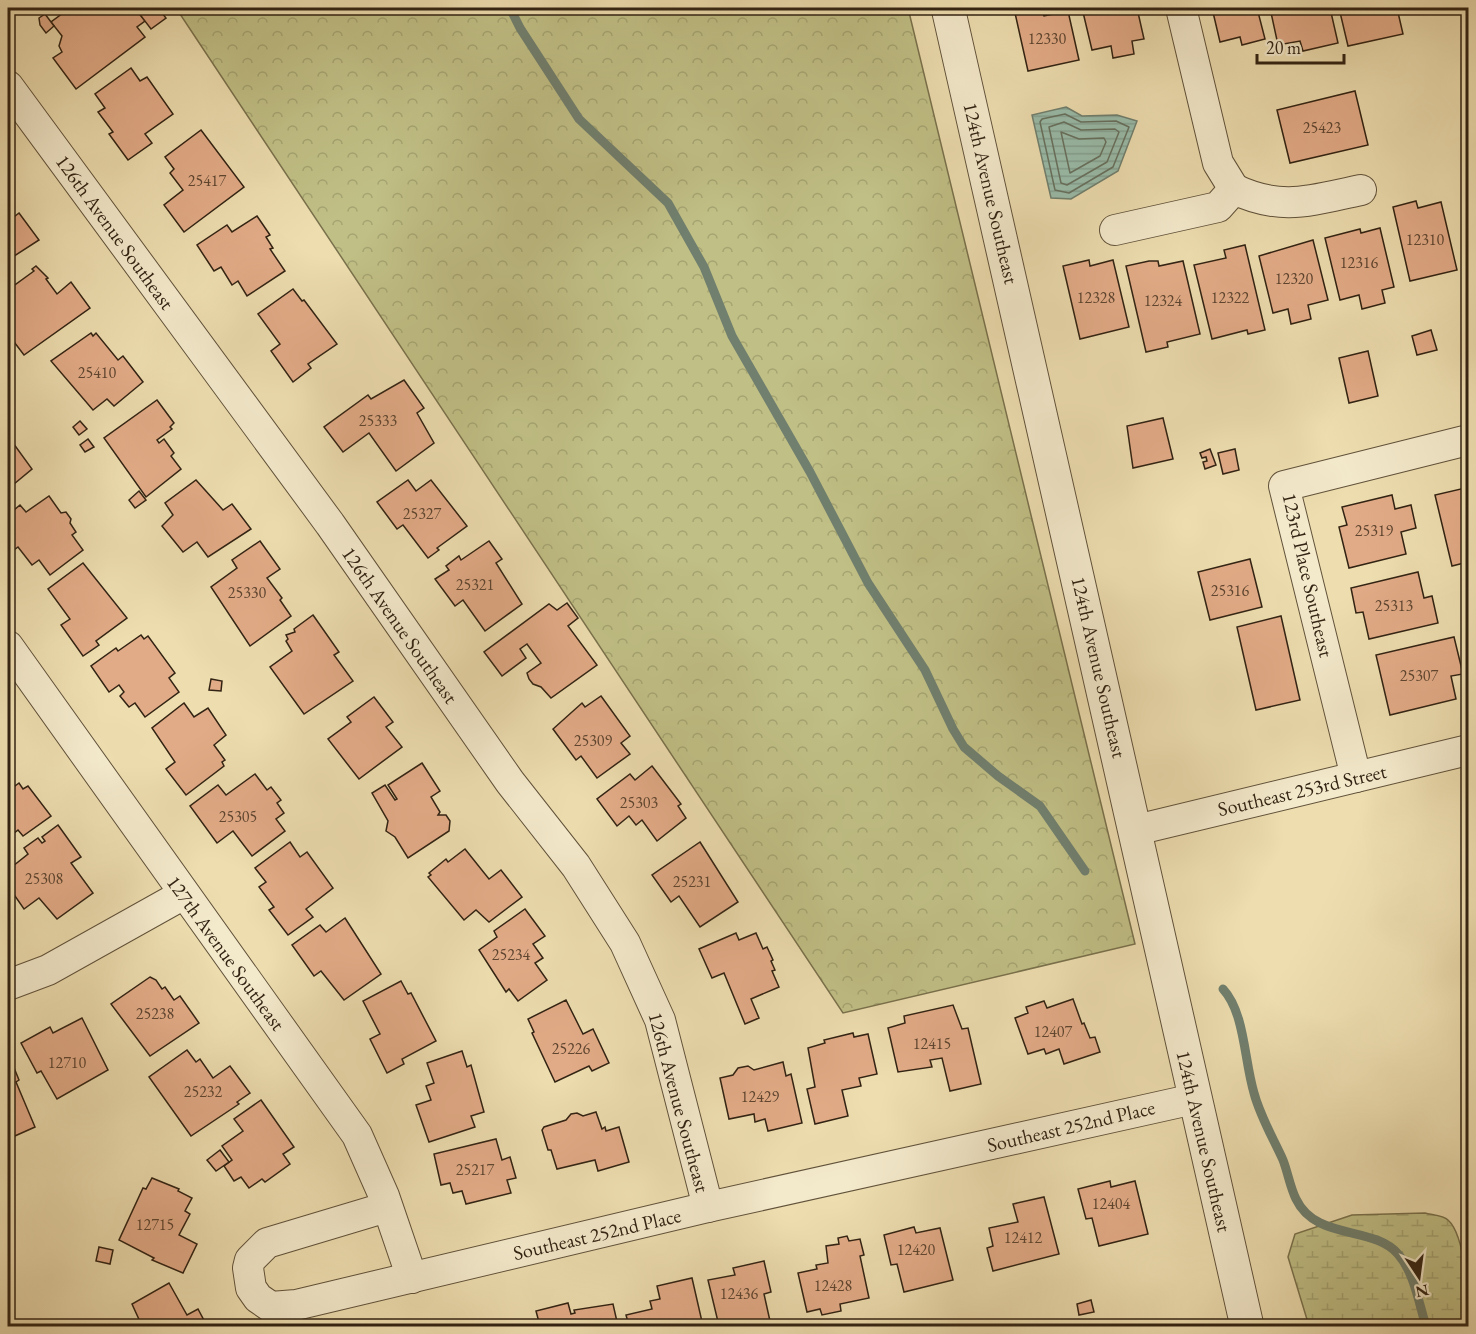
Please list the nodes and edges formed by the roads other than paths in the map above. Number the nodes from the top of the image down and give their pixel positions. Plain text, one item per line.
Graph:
1 (948, 8) edge
2 (1181, 8) edge
3 (8, 86) edge
4 (1234, 189) junction
5 (1361, 190) dead end
6 (1115, 230) dead end
7 (1468, 440) edge
8 (8, 646) edge
9 (1468, 750) edge
10 (1356, 777) junction
11 (1136, 830) junction
12 (184, 894) junction
13 (8, 985) edge
14 (1194, 1100) junction
15 (387, 1207) junction
16 (708, 1207) junction
17 (412, 1278) junction
18 (1247, 1326) edge

1 - 11 street, 124th Avenue Southeast
2 - 4 street
3 - 16 street, 126th Avenue Southeast
4 - 5 street
4 - 6 street
7 - 10 street, 123rd Place Southeast
8 - 12 street, 127th Avenue Southeast
9 - 10 street, Southeast 253rd Street
10 - 11 street, Southeast 253rd Street
11 - 14 street, 124th Avenue Southeast
12 - 13 street
12 - 15 street, 127th Avenue Southeast
14 - 16 street, Southeast 252nd Place
14 - 18 street, 124th Avenue Southeast
15 - 17 street, 127th Avenue Southeast
15 - 17 street, Southeast 252nd Place
16 - 17 street, Southeast 252nd Place

